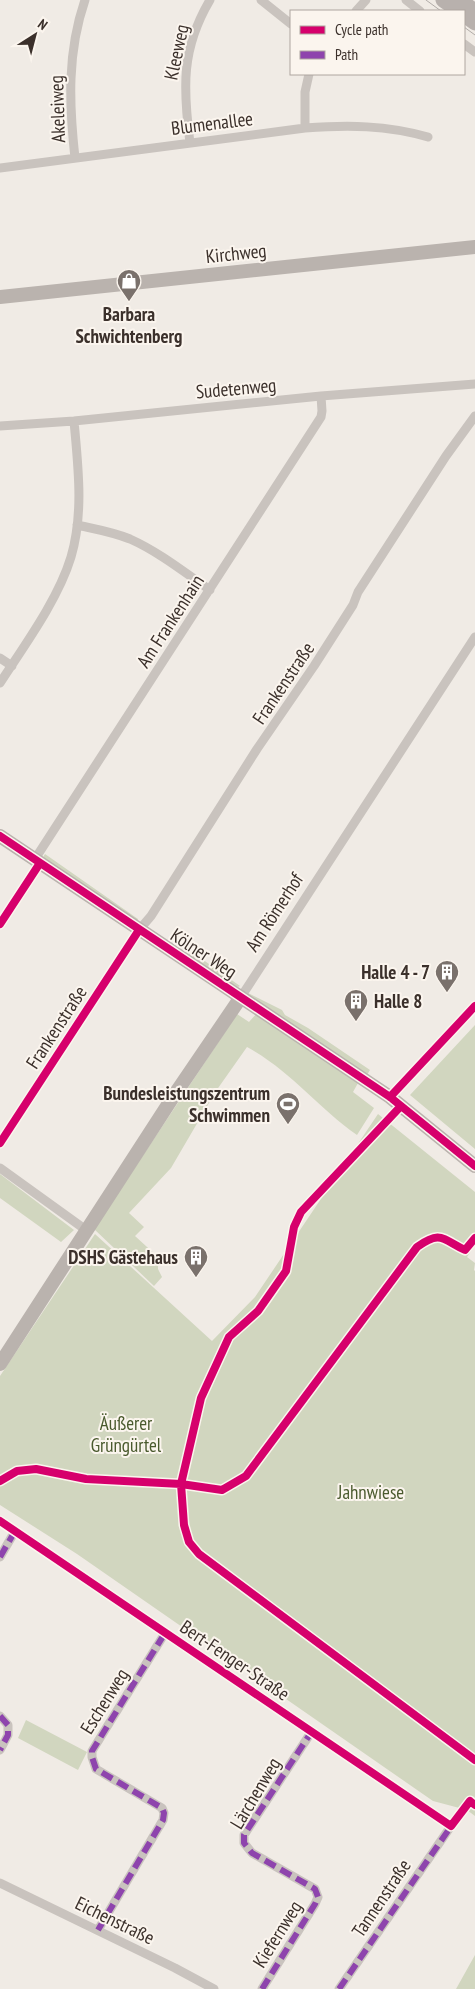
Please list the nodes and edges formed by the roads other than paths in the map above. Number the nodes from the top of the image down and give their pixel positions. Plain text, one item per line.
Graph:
1 (85, 0) edge
2 (210, 0) edge
3 (261, 0) edge
4 (366, 0) edge
5 (406, 0) edge
6 (443, 0) edge
7 (460, 0) edge
8 (357, 10) edge
9 (419, 10) edge
10 (458, 10) edge
11 (475, 11) edge
12 (290, 23) edge
13 (309, 75) edge
14 (305, 128) junction
15 (428, 137) dead end
16 (190, 143) junction
17 (75, 158) junction
18 (0, 168) edge
19 (475, 247) edge
20 (0, 297) edge
21 (475, 384) edge
22 (321, 396) junction
23 (475, 416) edge
24 (74, 421) junction
25 (0, 426) edge
26 (77, 525) junction
27 (210, 590) junction
28 (475, 636) edge
29 (0, 658) edge
30 (12, 666) junction
31 (0, 684) edge
32 (0, 836) edge
33 (37, 861) junction
34 (0, 924) edge
35 (139, 930) junction
36 (241, 997) junction
37 (475, 1006) edge
38 (390, 1097) junction
39 (0, 1143) edge
40 (475, 1166) edge
41 (0, 1168) edge
42 (86, 1230) junction
43 (0, 1364) edge
44 (0, 1521) edge
45 (15, 1531) junction
46 (0, 1557) edge
47 (165, 1633) junction
48 (0, 1716) edge
49 (312, 1731) junction
50 (0, 1750) edge
51 (451, 1826) joint
52 (0, 1883) edge
53 (318, 1897) joint
54 (98, 1930) junction
55 (214, 1989) edge
56 (262, 1989) edge
57 (339, 1989) edge

1 - 17 street, Akeleiweg
2 - 16 street, Kleeweg
3 - 12 street
4 - 8 street
5 - 9 street
6 - 10 main road
7 - 11 main road
13 - 14 street
14 - 15 street, Blumenallee
14 - 16 street, Blumenallee
16 - 17 street, Blumenallee
17 - 18 street, Blumenallee
19 - 20 street, Kirchweg
21 - 22 street, Sudetenweg
22 - 24 street, Sudetenweg
22 - 27 street, Am Frankenhain
23 - 35 street, Frankenstraße
24 - 25 street, Sudetenweg
24 - 26 street
26 - 27 street
26 - 30 street
27 - 33 street, Am Frankenhain
28 - 36 street, Am Römerhof
29 - 30 street
30 - 31 street
32 - 33 street, Kölner Weg
33 - 34 street, Am Frankenhain
33 - 35 street, Kölner Weg
35 - 36 street, Kölner Weg
35 - 39 street, Frankenstraße
36 - 38 street, Kölner Weg
36 - 42 street, Am Römerhof
37 - 38 street
38 - 40 street, Kölner Weg
41 - 42 street
42 - 43 street, Am Römerhof
44 - 45 street, Bert-Fenger-Straße
45 - 46 street
45 - 47 street, Bert-Fenger-Straße
47 - 49 street, Bert-Fenger-Straße
47 - 54 street, Eschenweg
48 - 50 street
49 - 51 street, Bert-Fenger-Straße
49 - 53 street, Lärchenweg
51 - 57 street, Tannenstraße
52 - 54 street, Eichenstraße
53 - 56 street, Kiefernweg
54 - 55 street, Eichenstraße

